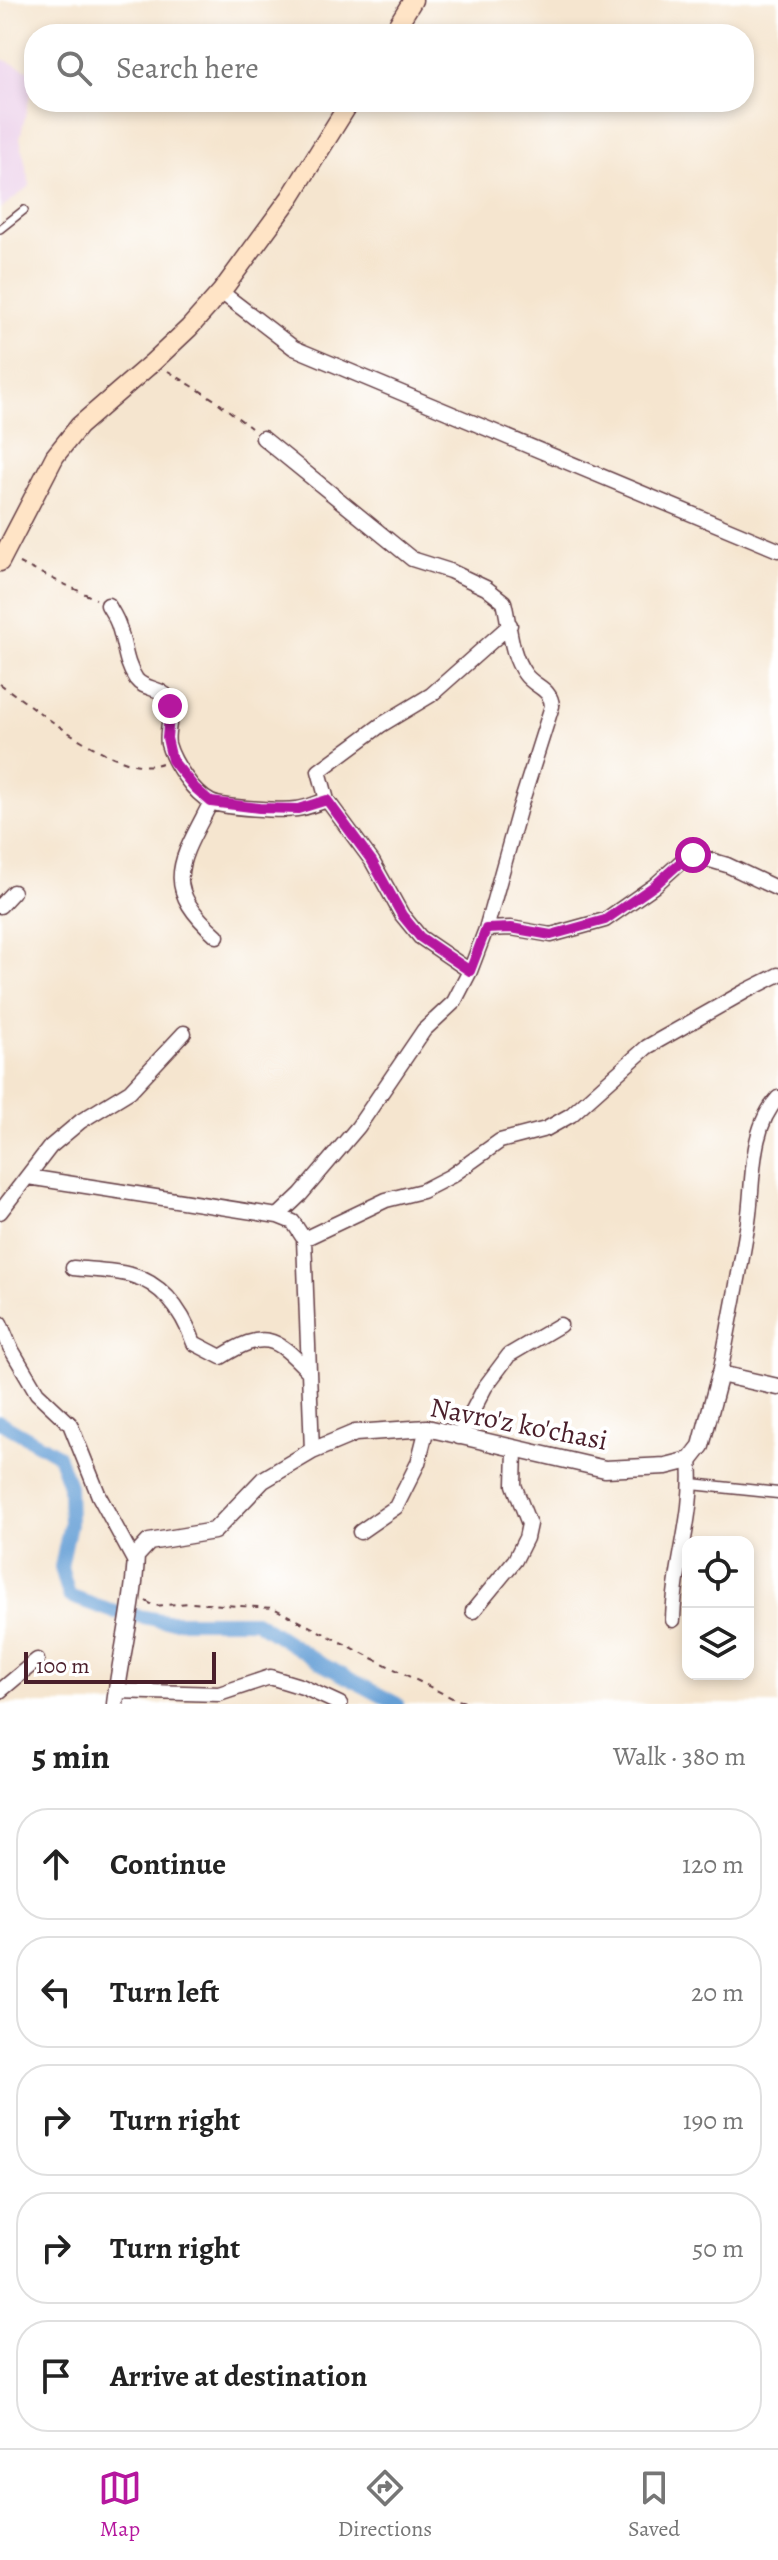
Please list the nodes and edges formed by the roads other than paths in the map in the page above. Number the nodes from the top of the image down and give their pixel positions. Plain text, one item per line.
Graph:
1 (413, 0) edge
2 (398, 24) edge
3 (344, 112) edge
4 (24, 210) dead end
5 (0, 229) edge
6 (221, 292) junction
7 (263, 438) road end
8 (778, 550) edge
9 (2, 559) edge
10 (108, 605) road end
11 (510, 625) junction
12 (327, 800) junction
13 (211, 802) junction
14 (778, 889) edge
15 (13, 892) dead end
16 (0, 906) edge
17 (486, 929) junction
18 (217, 936) dead end
19 (470, 971) junction
20 (778, 975) edge
21 (184, 1033) dead end
22 (778, 1098) edge
23 (28, 1177) junction
24 (0, 1212) edge
25 (278, 1216) junction
26 (304, 1239) junction
27 (73, 1268) dead end
28 (0, 1323) edge
29 (560, 1325) dead end
30 (308, 1371) junction
31 (720, 1374) junction
32 (778, 1387) edge
33 (427, 1428) junction
34 (459, 1437) junction
35 (515, 1449) junction
36 (312, 1451) junction
37 (690, 1460) junction
38 (692, 1484) junction
39 (778, 1493) edge
40 (360, 1532) dead end
41 (136, 1564) junction
42 (473, 1611) dead end
43 (673, 1620) dead end
44 (37, 1660) dead end
45 (0, 1691) edge
46 (115, 1698) edge
47 (340, 1704) edge

1 - 2 main road
3 - 6 main road
4 - 5 lane
6 - 8 street
6 - 9 main road
7 - 11 street
10 - 13 street
11 - 12 street
11 - 17 street
12 - 13 street
12 - 19 street
13 - 18 street
14 - 17 street
15 - 16 street
17 - 19 street
19 - 25 street
20 - 26 street
21 - 23 street
22 - 31 street
23 - 24 street
23 - 25 street
25 - 26 street
26 - 30 street
27 - 30 street
28 - 41 street
29 - 34 street
30 - 36 street
31 - 32 street
31 - 37 street
33 - 34 street, Navro'z ko'chasi
33 - 36 street, Navro'z ko'chasi
33 - 40 street
34 - 35 street, Navro'z ko'chasi
35 - 37 street, Navro'z ko'chasi
35 - 42 street
36 - 41 street, Navro'z ko'chasi
37 - 38 street
38 - 39 street
38 - 43 street
41 - 46 street
44 - 45 street
46 - 47 street

